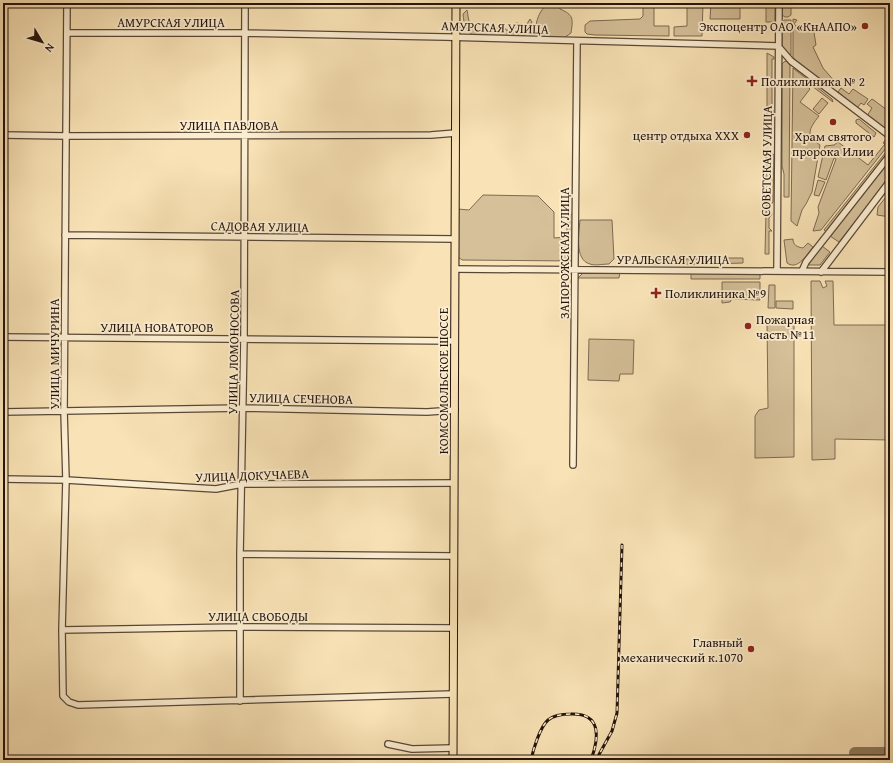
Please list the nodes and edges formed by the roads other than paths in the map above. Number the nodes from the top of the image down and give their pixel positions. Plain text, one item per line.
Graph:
1 (67, 3) edge
2 (245, 3) edge
3 (456, 3) edge
4 (779, 3) edge
5 (67, 33) junction
6 (245, 33) junction
7 (456, 37) junction
8 (577, 41) junction
9 (778, 46) junction
10 (456, 133) junction
11 (3, 135) edge
12 (66, 136) junction
13 (245, 136) junction
14 (890, 136) edge
15 (890, 155) edge
16 (890, 181) edge
17 (65, 235) junction
18 (245, 237) junction
19 (455, 239) junction
20 (455, 269) junction
21 (575, 269) junction
22 (776, 271) junction
23 (802, 271) junction
24 (821, 272) junction
25 (890, 272) edge
26 (3, 337) edge
27 (65, 338) junction
28 (244, 338) junction
29 (455, 341) junction
30 (243, 408) junction
31 (455, 410) junction
32 (64, 411) junction
33 (3, 412) edge
34 (573, 465) dead end
35 (3, 479) edge
36 (66, 480) junction
37 (454, 483) junction
38 (242, 484) junction
39 (240, 554) junction
40 (454, 556) junction
41 (240, 627) junction
42 (454, 628) junction
43 (62, 630) junction
44 (453, 694) junction
45 (240, 701) junction
46 (388, 744) dead end
47 (453, 748) junction
48 (453, 760) edge

1 - 5 street, УЛИЦА МИЧУРИНА
2 - 6 street, УЛИЦА ЛОМОНОСОВА
3 - 7 main road, КОМСОМОЛЬСКОЕ ШОССЕ
4 - 9 street, СОВЕТСКАЯ УЛИЦА
5 - 6 street, АМУРСКАЯ УЛИЦА
5 - 12 street, УЛИЦА МИЧУРИНА
6 - 7 street, АМУРСКАЯ УЛИЦА
6 - 13 street, УЛИЦА ЛОМОНОСОВА
7 - 8 street, АМУРСКАЯ УЛИЦА
7 - 10 main road, КОМСОМОЛЬСКОЕ ШОССЕ
8 - 9 street, АМУРСКАЯ УЛИЦА
8 - 21 street, ЗАПОРОЖСКАЯ УЛИЦА
9 - 14 street
9 - 22 street, СОВЕТСКАЯ УЛИЦА
10 - 13 street, УЛИЦА ПАВЛОВА
10 - 19 main road, КОМСОМОЛЬСКОЕ ШОССЕ
11 - 12 street, УЛИЦА ПАВЛОВА
12 - 13 street, УЛИЦА ПАВЛОВА
12 - 17 street, УЛИЦА МИЧУРИНА
13 - 18 street, УЛИЦА ЛОМОНОСОВА
15 - 23 street
16 - 24 street
17 - 18 street, САДОВАЯ УЛИЦА
17 - 27 street, УЛИЦА МИЧУРИНА
18 - 19 street, САДОВАЯ УЛИЦА
18 - 28 street, УЛИЦА ЛОМОНОСОВА
19 - 20 main road, КОМСОМОЛЬСКОЕ ШОССЕ
20 - 21 street, УРАЛЬСКАЯ УЛИЦА
20 - 29 main road, КОМСОМОЛЬСКОЕ ШОССЕ
21 - 22 street, УРАЛЬСКАЯ УЛИЦА
21 - 34 street, ЗАПОРОЖСКАЯ УЛИЦА
22 - 23 street, УРАЛЬСКАЯ УЛИЦА
23 - 24 street, УРАЛЬСКАЯ УЛИЦА
24 - 25 street, УРАЛЬСКАЯ УЛИЦА
26 - 27 street, УЛИЦА НОВАТОРОВ
27 - 28 street, УЛИЦА НОВАТОРОВ
27 - 32 street, УЛИЦА МИЧУРИНА
28 - 29 street, УЛИЦА НОВАТОРОВ
28 - 30 street, УЛИЦА ЛОМОНОСОВА
29 - 31 main road, КОМСОМОЛЬСКОЕ ШОССЕ
30 - 31 street, УЛИЦА СЕЧЕНОВА
30 - 32 street, УЛИЦА СЕЧЕНОВА
30 - 38 street, УЛИЦА ЛОМОНОСОВА
31 - 37 main road, КОМСОМОЛЬСКОЕ ШОССЕ
32 - 33 street, УЛИЦА СЕЧЕНОВА
32 - 36 street, УЛИЦА МИЧУРИНА
35 - 36 street, УЛИЦА ДОКУЧАЕВА
36 - 38 street, УЛИЦА ДОКУЧАЕВА
36 - 43 street, УЛИЦА МИЧУРИНА
37 - 38 street, УЛИЦА ДОКУЧАЕВА
37 - 40 main road, КОМСОМОЛЬСКОЕ ШОССЕ
38 - 39 street, УЛИЦА ЛОМОНОСОВА
39 - 40 street
39 - 41 street, УЛИЦА ЛОМОНОСОВА
40 - 42 main road, КОМСОМОЛЬСКОЕ ШОССЕ
41 - 42 street, УЛИЦА СВОБОДЫ
41 - 43 street, УЛИЦА СВОБОДЫ
41 - 45 street, УЛИЦА ЛОМОНОСОВА
42 - 44 main road, КОМСОМОЛЬСКОЕ ШОССЕ
43 - 45 street, УЛИЦА МИЧУРИНА
44 - 45 street
44 - 47 main road, КОМСОМОЛЬСКОЕ ШОССЕ
46 - 47 street
47 - 48 main road, КОМСОМОЛЬСКОЕ ШОССЕ

